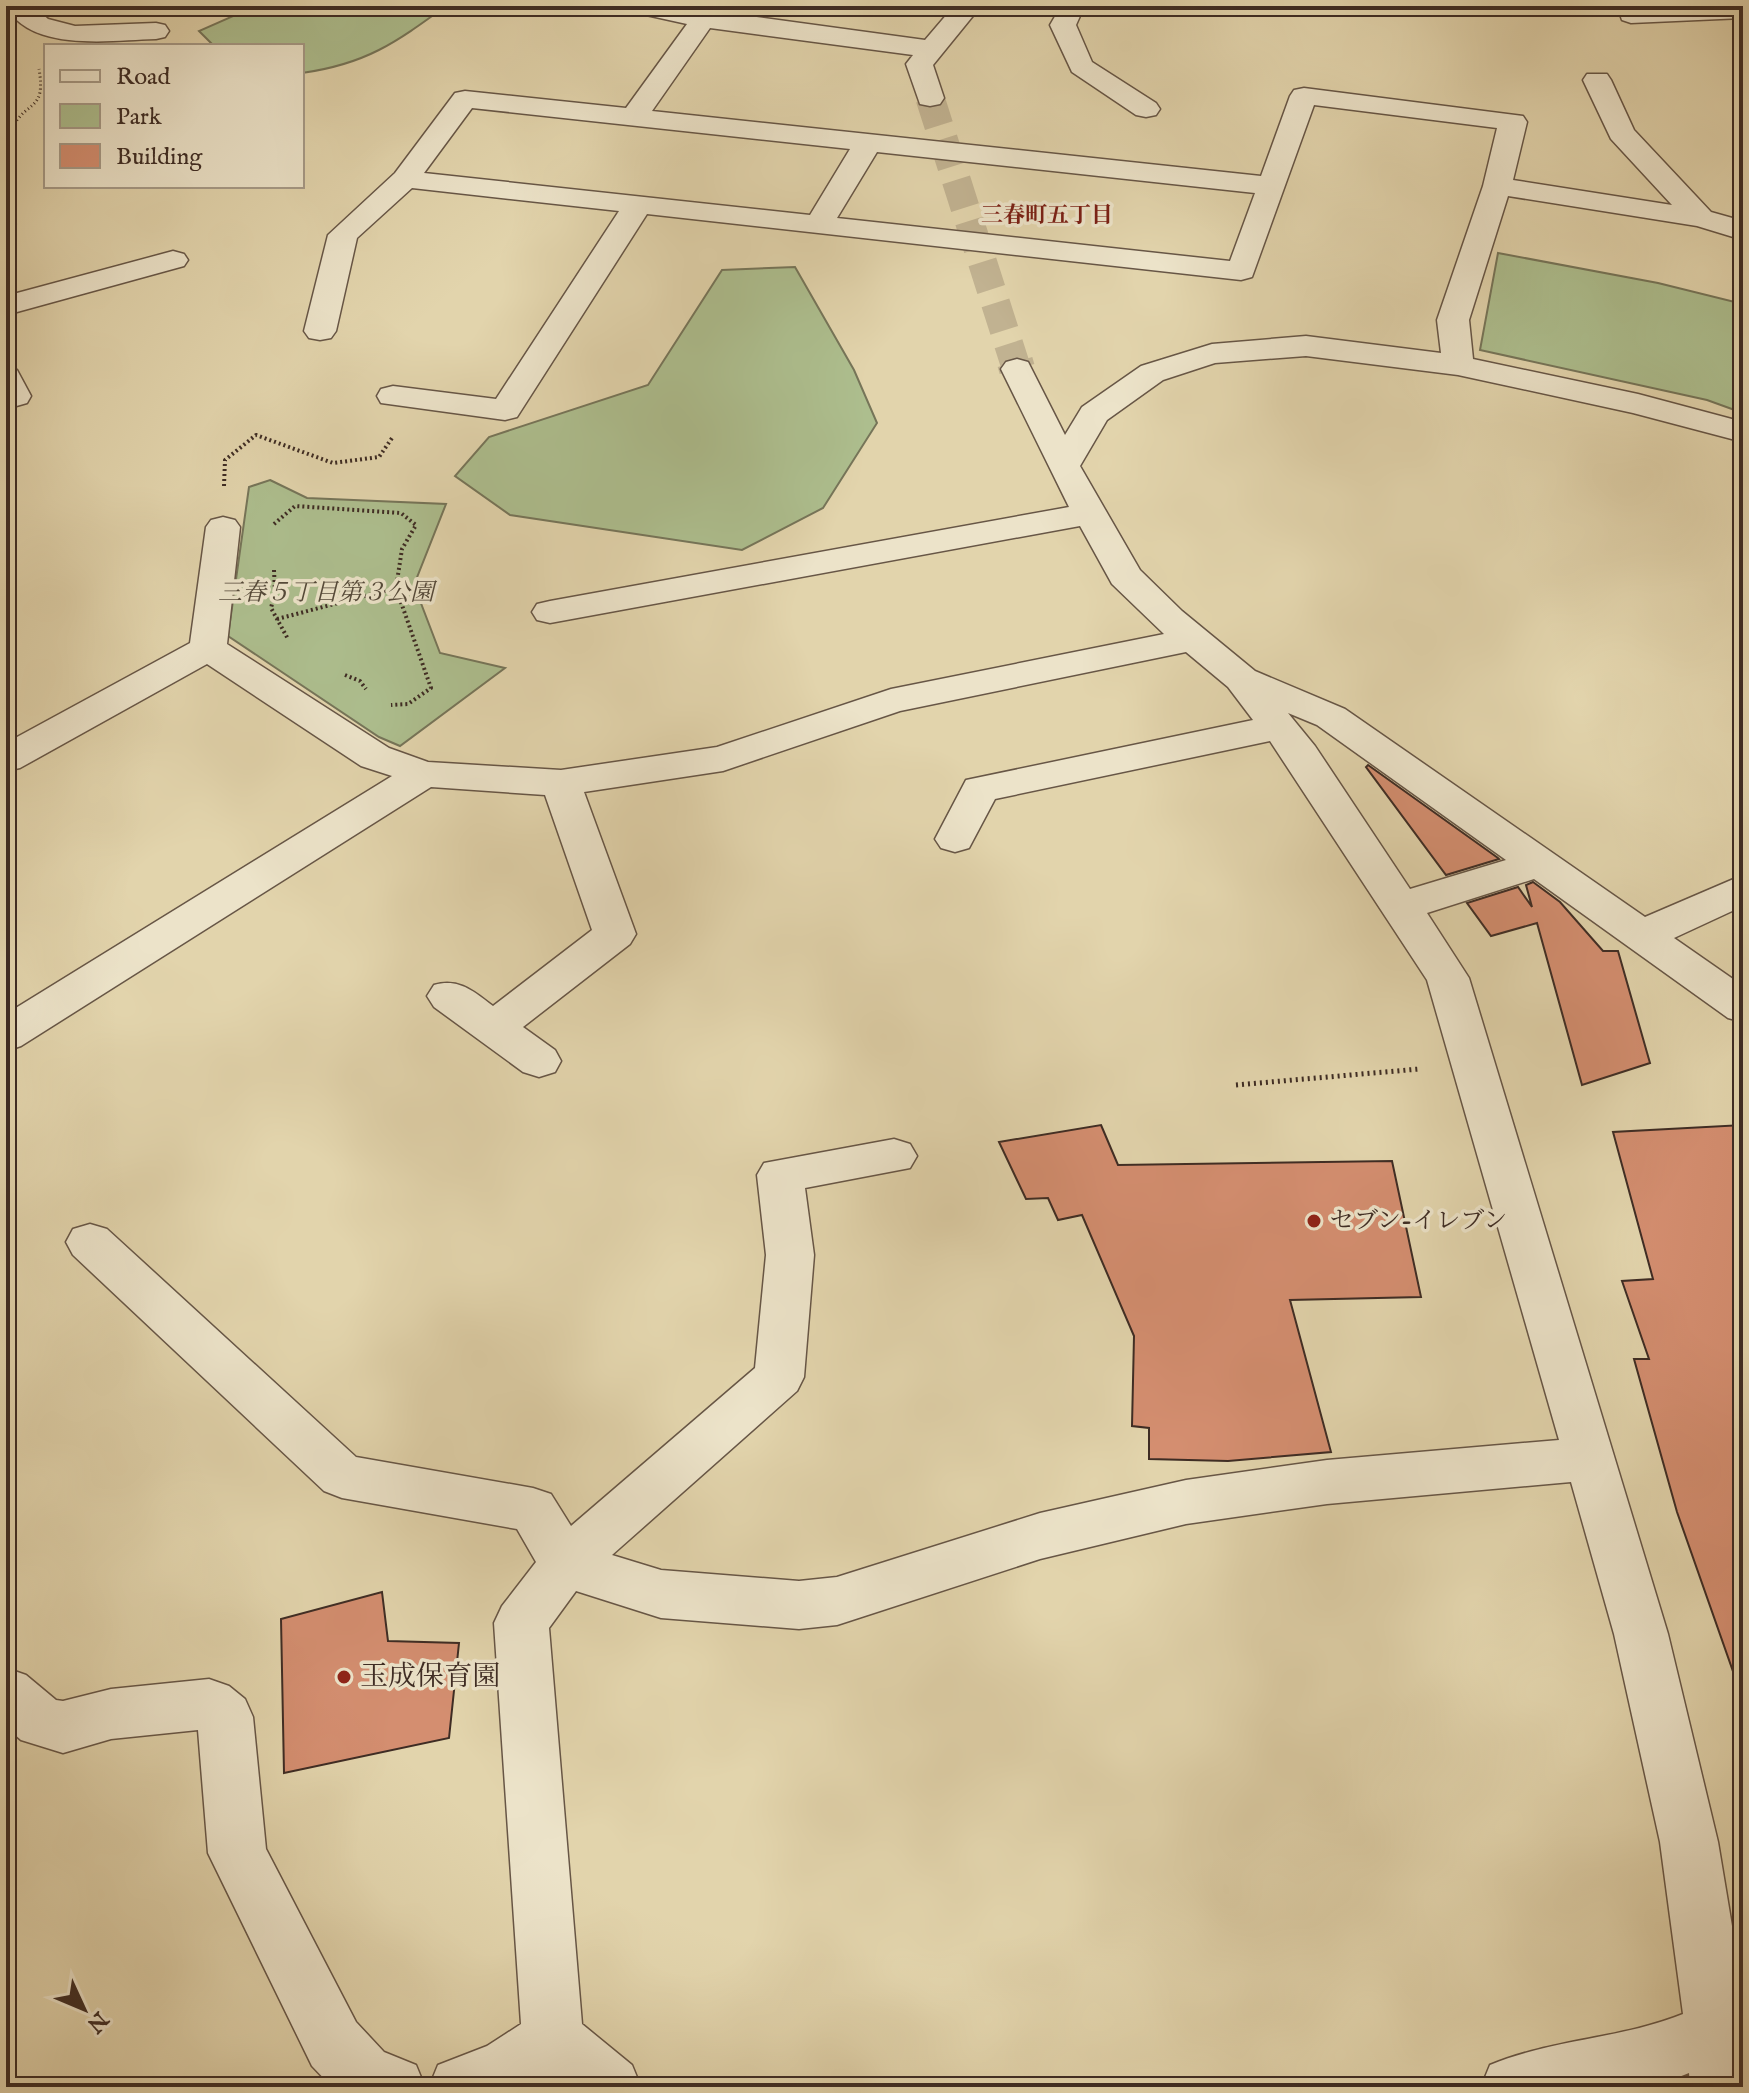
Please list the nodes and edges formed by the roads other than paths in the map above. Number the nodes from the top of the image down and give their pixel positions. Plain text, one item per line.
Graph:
1 (18, 6) edge
2 (637, 6) edge
3 (968, 6) edge
4 (1079, 6) edge
5 (1630, 6) edge
6 (1743, 10) edge
7 (703, 19) junction
8 (156, 31) dead end
9 (930, 49) junction
10 (1597, 80) dead end
11 (930, 98) tunnel mouth
12 (1146, 109) dead end
13 (634, 116) junction
14 (869, 141) junction
15 (405, 179) junction
16 (1271, 186) junction
17 (1497, 186) junction
18 (638, 205) junction
19 (1701, 218) junction
20 (818, 225) junction
21 (1743, 231) edge
22 (173, 260) dead end
23 (6, 306) edge
24 (320, 331) dead end
25 (1458, 365) junction
26 (1017, 369) tunnel mouth
27 (6, 377) edge
28 (393, 396) dead end
29 (6, 399) edge
30 (1743, 432) edge
31 (1063, 466) junction
32 (1090, 514) junction
33 (223, 527) road end
34 (550, 612) dead end
35 (1193, 639) junction
36 (208, 648) junction
37 (1241, 679) junction
38 (1279, 727) junction
39 (6, 759) edge
40 (424, 774) junction
41 (561, 783) junction
42 (955, 839) dead end
43 (1541, 863) junction
44 (1743, 889) edge
45 (1402, 906) junction
46 (1641, 936) junction
47 (449, 996) dead end
48 (1743, 1007) edge
49 (493, 1028) junction
50 (6, 1035) edge
51 (539, 1061) dead end
52 (894, 1156) dead end
53 (90, 1242) dead end
54 (1590, 1459) junction
55 (565, 1564) junction
56 (6, 1693) edge
57 (553, 2039) junction
58 (1727, 2046) edge
59 (394, 2087) edge
60 (460, 2087) edge
61 (610, 2087) edge
62 (1512, 2087) edge

1 - 8 street
2 - 7 street
3 - 9 street
4 - 12 street
5 - 6 street
7 - 9 street
7 - 13 street
9 - 11 street
10 - 19 street
13 - 14 street
13 - 15 street
14 - 16 street
14 - 20 street
15 - 18 street
15 - 24 street
16 - 17 street
16 - 20 street
17 - 19 street
17 - 25 street
18 - 20 street
18 - 28 street
19 - 21 street
22 - 23 street
25 - 30 street
25 - 31 street
26 - 31 street
27 - 29 street
31 - 32 street
32 - 34 street
32 - 35 street
33 - 36 street
35 - 37 street
35 - 41 street
36 - 39 street
36 - 40 street
37 - 38 street
37 - 43 street
38 - 42 street
38 - 45 street
40 - 41 street
40 - 50 street
41 - 49 street
43 - 45 street
43 - 46 street
44 - 46 street
45 - 54 street
46 - 48 street
47 - 49 street
49 - 51 street
52 - 55 street
53 - 55 street
54 - 55 street
54 - 58 street
55 - 57 street
56 - 59 street
57 - 60 street
57 - 61 street
58 - 62 street

